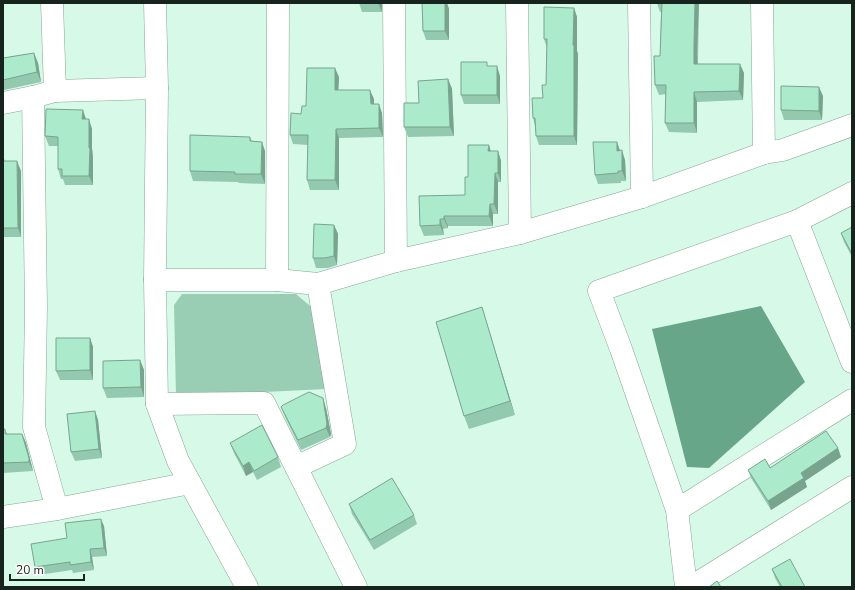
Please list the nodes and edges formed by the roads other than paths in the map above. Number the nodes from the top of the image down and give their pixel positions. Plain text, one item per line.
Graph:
1 (52, 3) edge
2 (155, 3) edge
3 (278, 3) edge
4 (394, 3) edge
5 (517, 3) edge
6 (640, 3) edge
7 (762, 3) edge
8 (157, 88) junction
9 (55, 91) junction
10 (33, 97) junction
11 (3, 103) edge
12 (852, 126) edge
13 (764, 153) junction
14 (852, 193) edge
15 (642, 197) junction
16 (797, 221) junction
17 (520, 233) junction
18 (396, 261) junction
19 (155, 280) junction
20 (277, 280) junction
21 (318, 284) junction
22 (852, 362) edge
23 (852, 400) edge
24 (157, 404) junction
25 (296, 467) junction
26 (190, 483) junction
27 (852, 486) edge
28 (57, 509) junction
29 (677, 510) junction
30 (3, 517) edge
31 (247, 587) edge
32 (356, 587) edge
33 (686, 587) edge
34 (691, 587) edge

1 - 9 street
2 - 8 street
3 - 20 street
4 - 18 street
5 - 17 street
6 - 15 street
7 - 13 street
8 - 9 street
8 - 19 street
9 - 10 street
10 - 11 street
10 - 28 street
12 - 13 street
13 - 15 street
14 - 16 street
15 - 17 street
16 - 22 street
16 - 29 street
17 - 18 street
18 - 21 street
19 - 20 street
19 - 24 street
20 - 21 street
21 - 25 street
23 - 29 street
24 - 25 street
24 - 26 street
25 - 32 street
26 - 28 street
26 - 31 street
27 - 34 street
28 - 30 street
29 - 33 street

